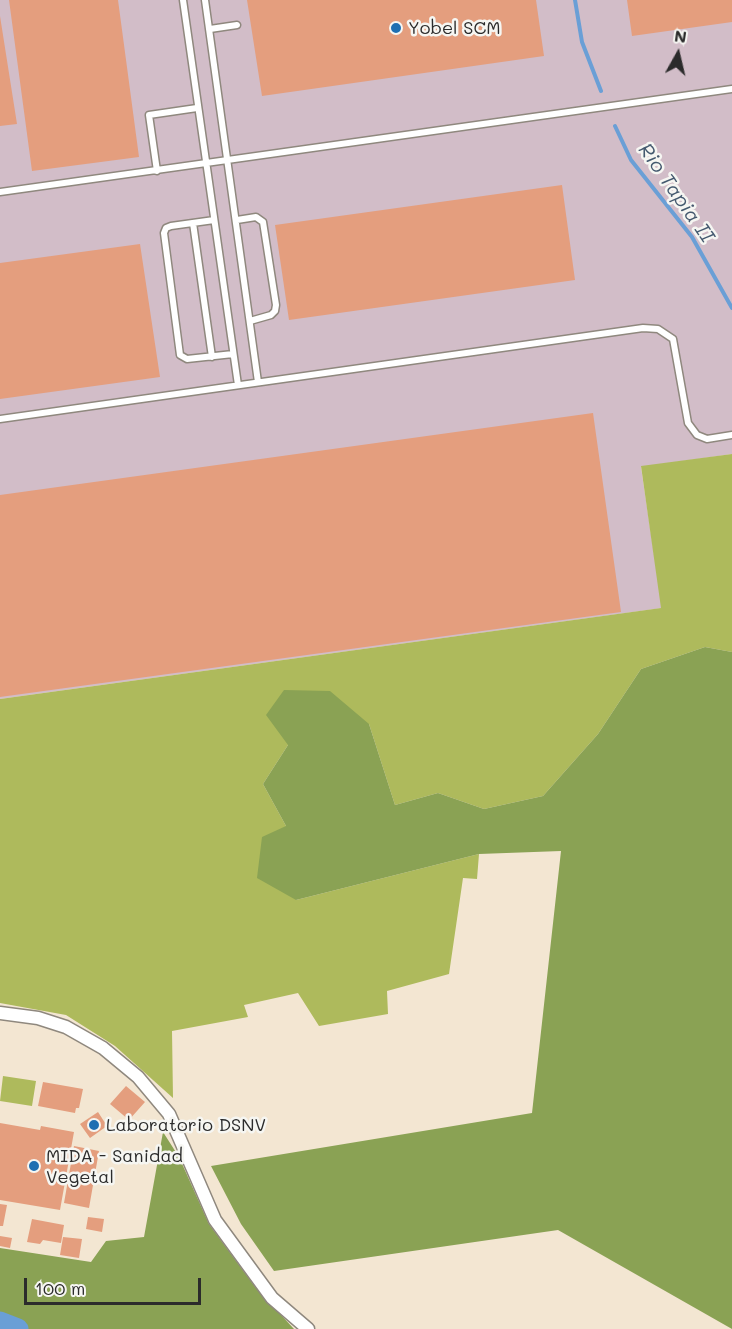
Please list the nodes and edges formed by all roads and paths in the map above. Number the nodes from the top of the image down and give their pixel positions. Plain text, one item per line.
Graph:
1 (183, 0) edge
2 (205, 0) edge
3 (237, 25) dead end
4 (210, 29) junction
5 (732, 89) edge
6 (197, 108) junction
7 (229, 162) junction
8 (205, 165) junction
9 (157, 171) junction
10 (0, 192) edge
11 (214, 220) junction
12 (237, 220) junction
13 (193, 223) junction
14 (250, 321) junction
15 (233, 354) junction
16 (212, 357) junction
17 (258, 382) junction
18 (238, 385) junction
19 (0, 419) edge
20 (732, 435) edge
21 (0, 1013) edge
22 (308, 1329) edge

1 - 6 lane
2 - 4 lane
3 - 4 lane
4 - 7 lane
5 - 7 lane
6 - 8 lane
6 - 9 lane
7 - 8 lane
7 - 12 lane
8 - 9 lane
8 - 11 lane
9 - 10 lane
11 - 13 lane
11 - 15 lane
12 - 14 lane
12 - 14 lane
13 - 16 lane
13 - 16 lane
14 - 17 lane
15 - 16 lane
15 - 18 lane
17 - 18 lane
17 - 20 lane
18 - 19 lane
21 - 22 street

